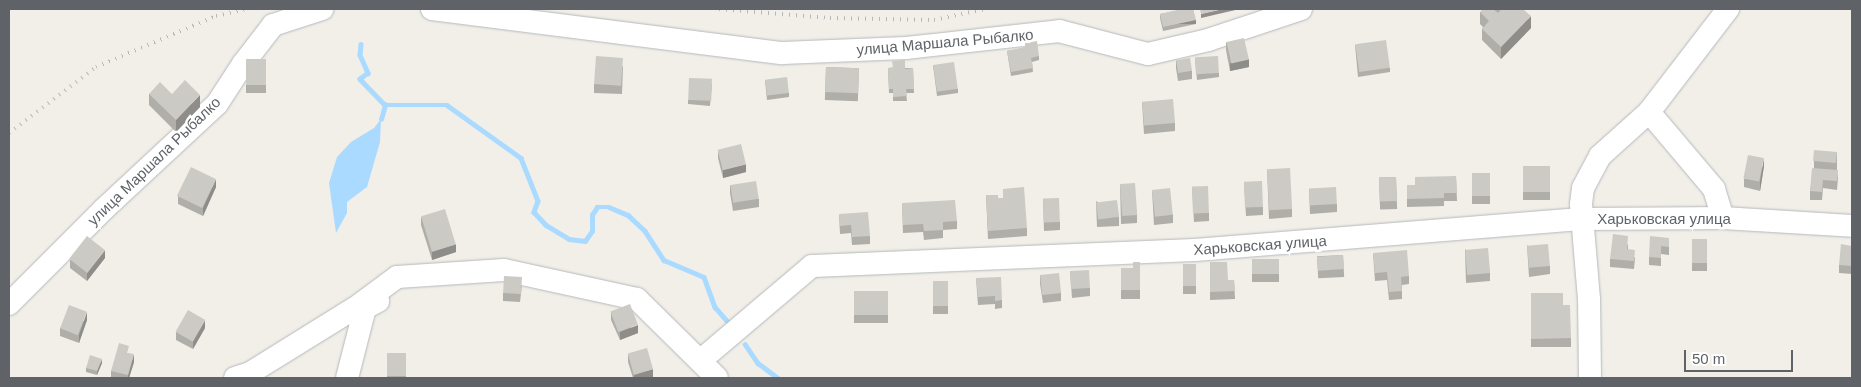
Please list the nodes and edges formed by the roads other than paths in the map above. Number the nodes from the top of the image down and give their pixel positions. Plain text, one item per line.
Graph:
1 (322, 9) edge
2 (432, 9) edge
3 (1301, 9) edge
4 (1728, 9) edge
5 (1649, 112) junction
6 (1723, 218) junction
7 (1584, 220) junction
8 (1852, 226) edge
9 (427, 274) junction
10 (9, 304) edge
11 (701, 360) junction
12 (235, 378) edge
13 (347, 378) edge
14 (717, 378) edge
15 (1590, 378) edge

1 - 10 street, улица Маршала Рыбалко
2 - 3 street, улица Маршала Рыбалко
4 - 5 street
5 - 6 street
5 - 7 street
6 - 7 street, Харьковская улица
6 - 8 street, Харьковская улица
7 - 11 street, Харьковская улица
7 - 15 street
9 - 11 street
9 - 12 street
9 - 13 street
11 - 14 street

